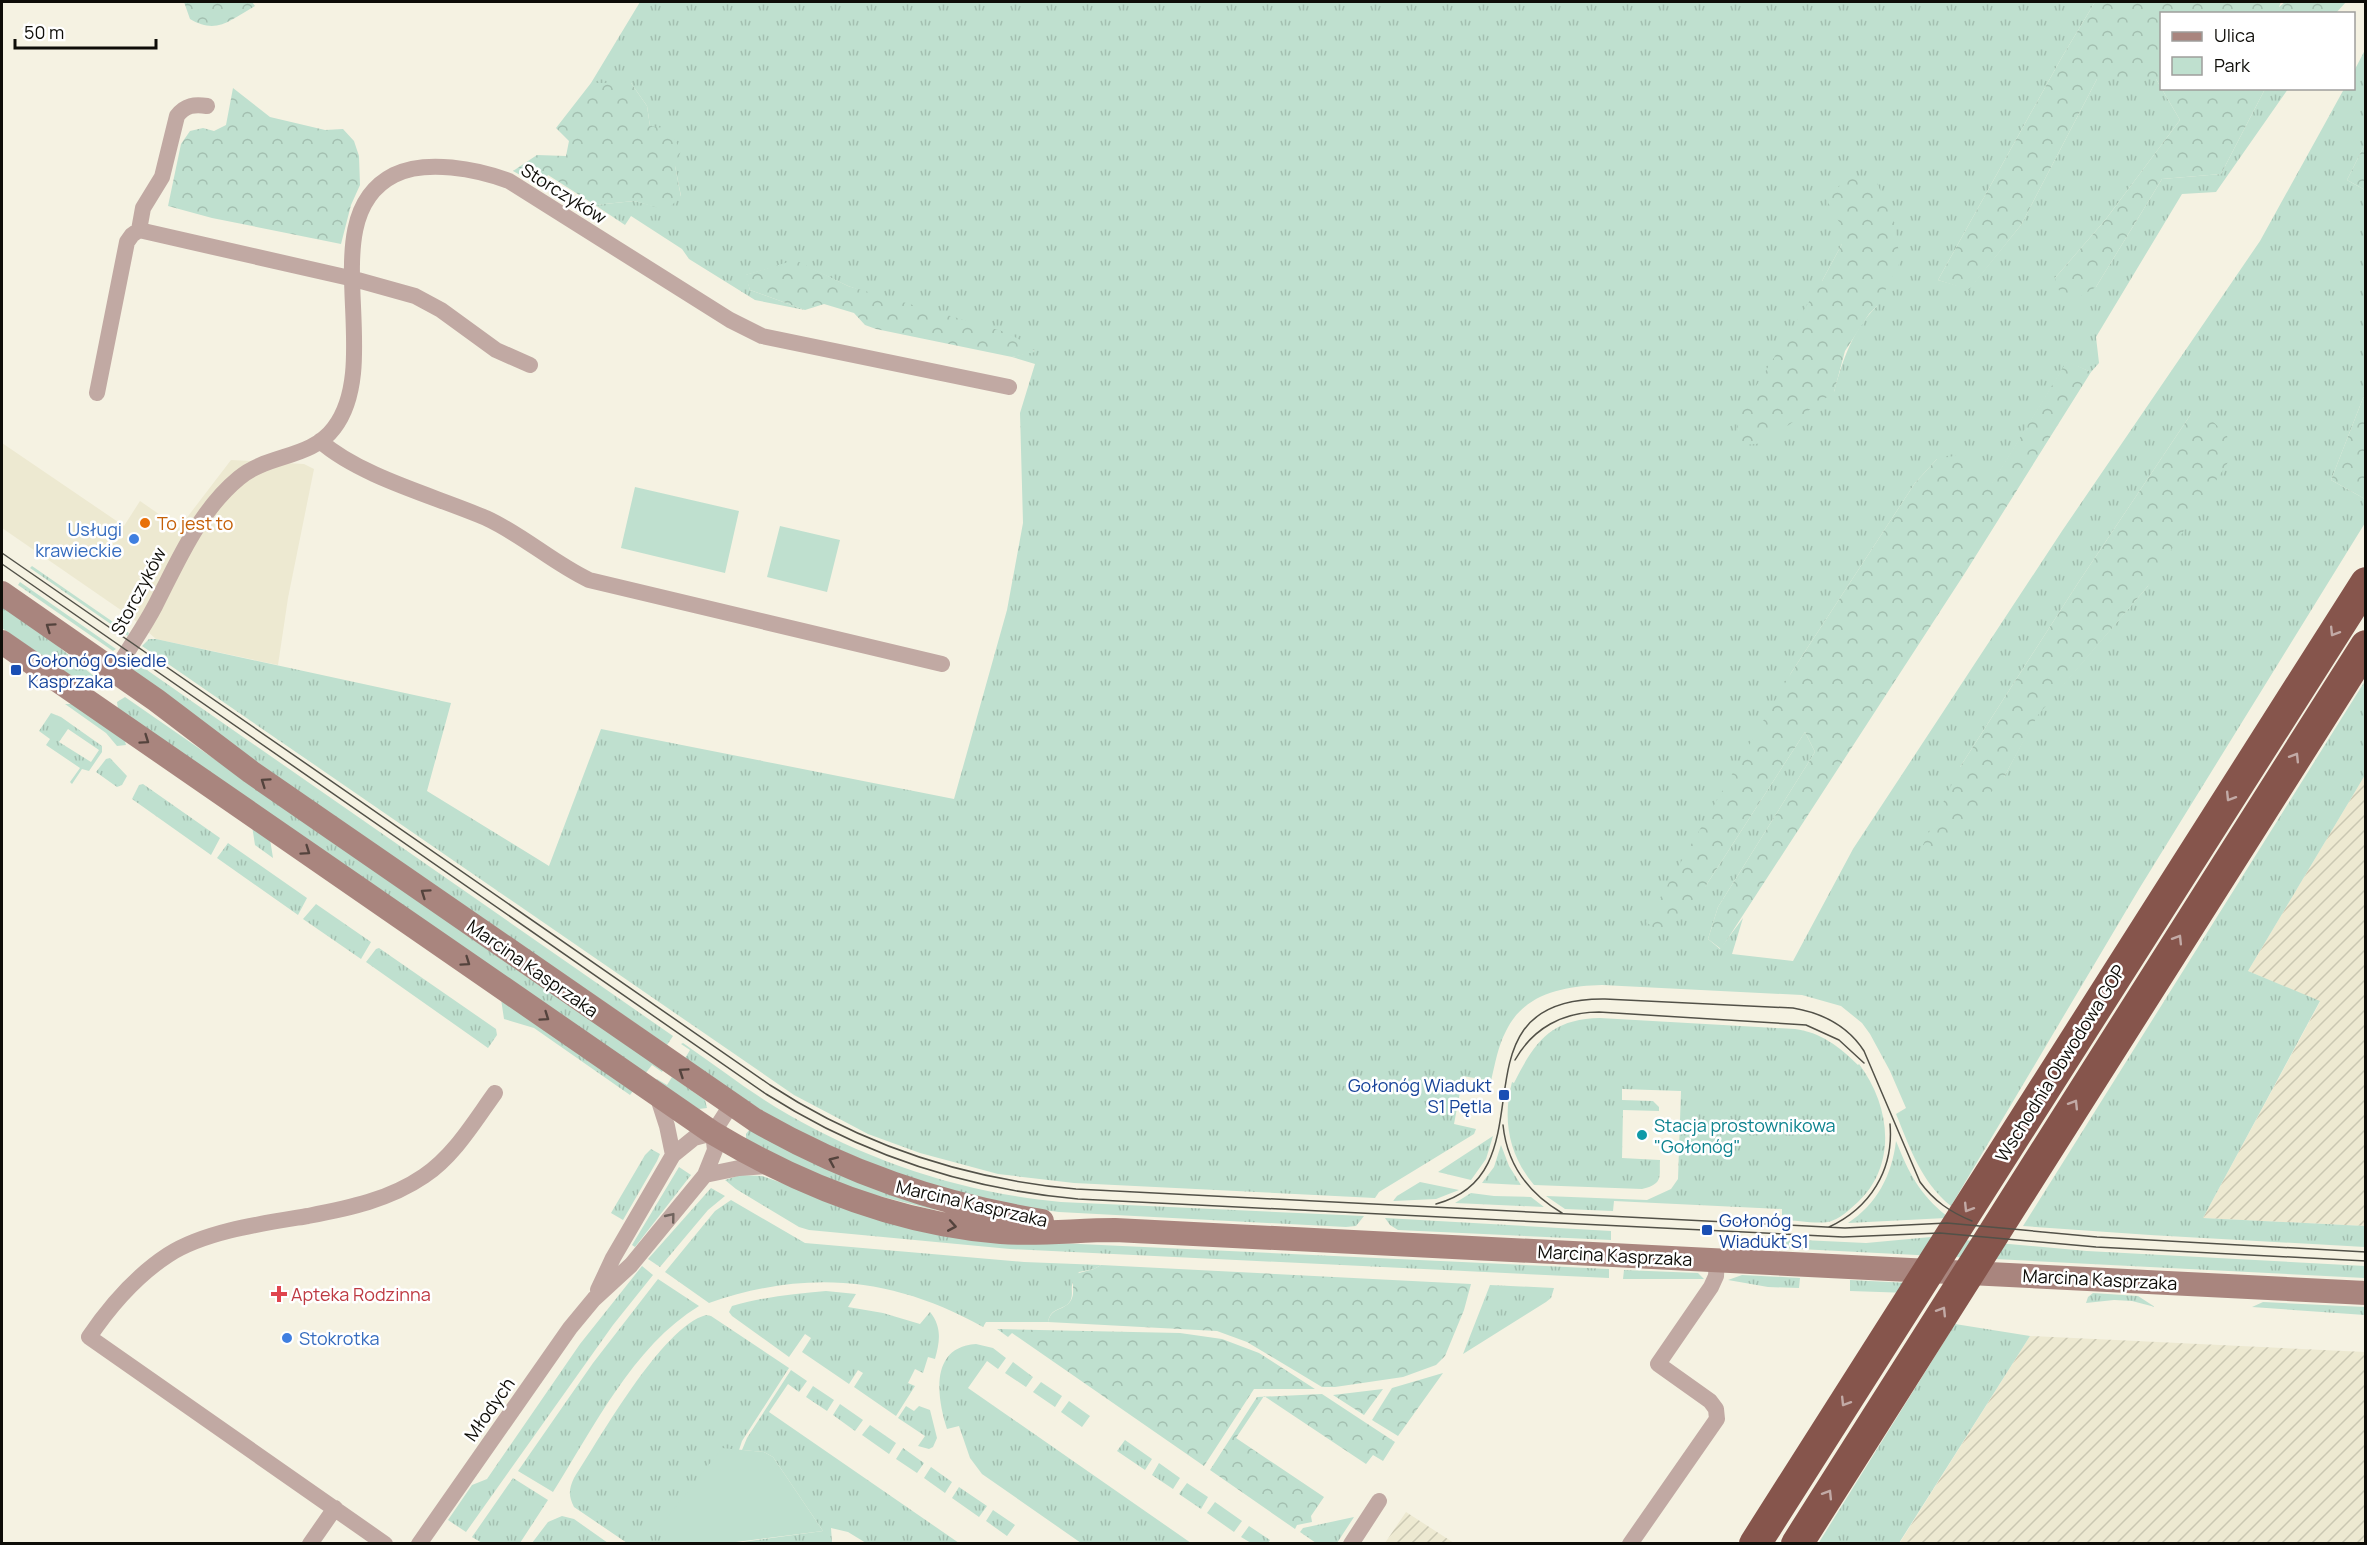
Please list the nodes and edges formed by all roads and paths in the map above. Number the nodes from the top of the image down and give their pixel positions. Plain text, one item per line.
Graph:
1 (207, 106) dead end
2 (139, 230) junction
3 (354, 279) junction
4 (530, 365) dead end
5 (1009, 387) dead end
6 (96, 393) dead end
7 (320, 441) junction
8 (2366, 583) edge
9 (2, 593) edge
10 (2, 642) edge
11 (2366, 646) edge
12 (942, 664) dead end
13 (115, 672) junction
14 (97, 706) junction
15 (495, 1093) dead end
16 (657, 1095) junction
17 (732, 1105) junction
18 (713, 1133) junction
19 (673, 1155) junction
20 (774, 1166) junction
21 (705, 1175) junction
22 (1115, 1230) junction
23 (1717, 1260) junction
24 (2366, 1293) edge
25 (594, 1299) junction
26 (1379, 1501) dead end
27 (335, 1508) junction
28 (310, 1544) edge
29 (385, 1544) edge
30 (419, 1544) edge
31 (1351, 1544) edge
32 (1630, 1544) edge
33 (1755, 1544) edge
34 (1797, 1544) edge

1 - 2 street
2 - 3 street
2 - 6 street
3 - 4 street
3 - 5 street, Storczyków
3 - 7 street, Storczyków
7 - 12 street
7 - 13 street, Storczyków
8 -> 33 highway, Wschodnia Obwodowa GOP
13 -> 9 street, Marcina Kasprzaka
10 - 14 street, Marcina Kasprzaka
34 -> 11 highway, Wschodnia Obwodowa GOP
13 - 14 street
17 -> 13 street, Marcina Kasprzaka
14 -> 16 street, Marcina Kasprzaka
15 - 27 street
16 - 18 street, Marcina Kasprzaka
16 - 19 street
17 - 18 street, Młodych
22 -> 17 street, Marcina Kasprzaka
18 - 19 street, Młodych
18 - 20 street, Marcina Kasprzaka
18 - 21 street, Młodych
19 - 25 street, Młodych
20 - 21 street
20 -> 22 street, Marcina Kasprzaka
25 -> 21 street, Młodych
22 - 23 street, Marcina Kasprzaka
23 - 24 street, Marcina Kasprzaka
23 - 32 street
25 - 30 street, Młodych
26 - 31 street
27 - 28 street
27 - 29 street

